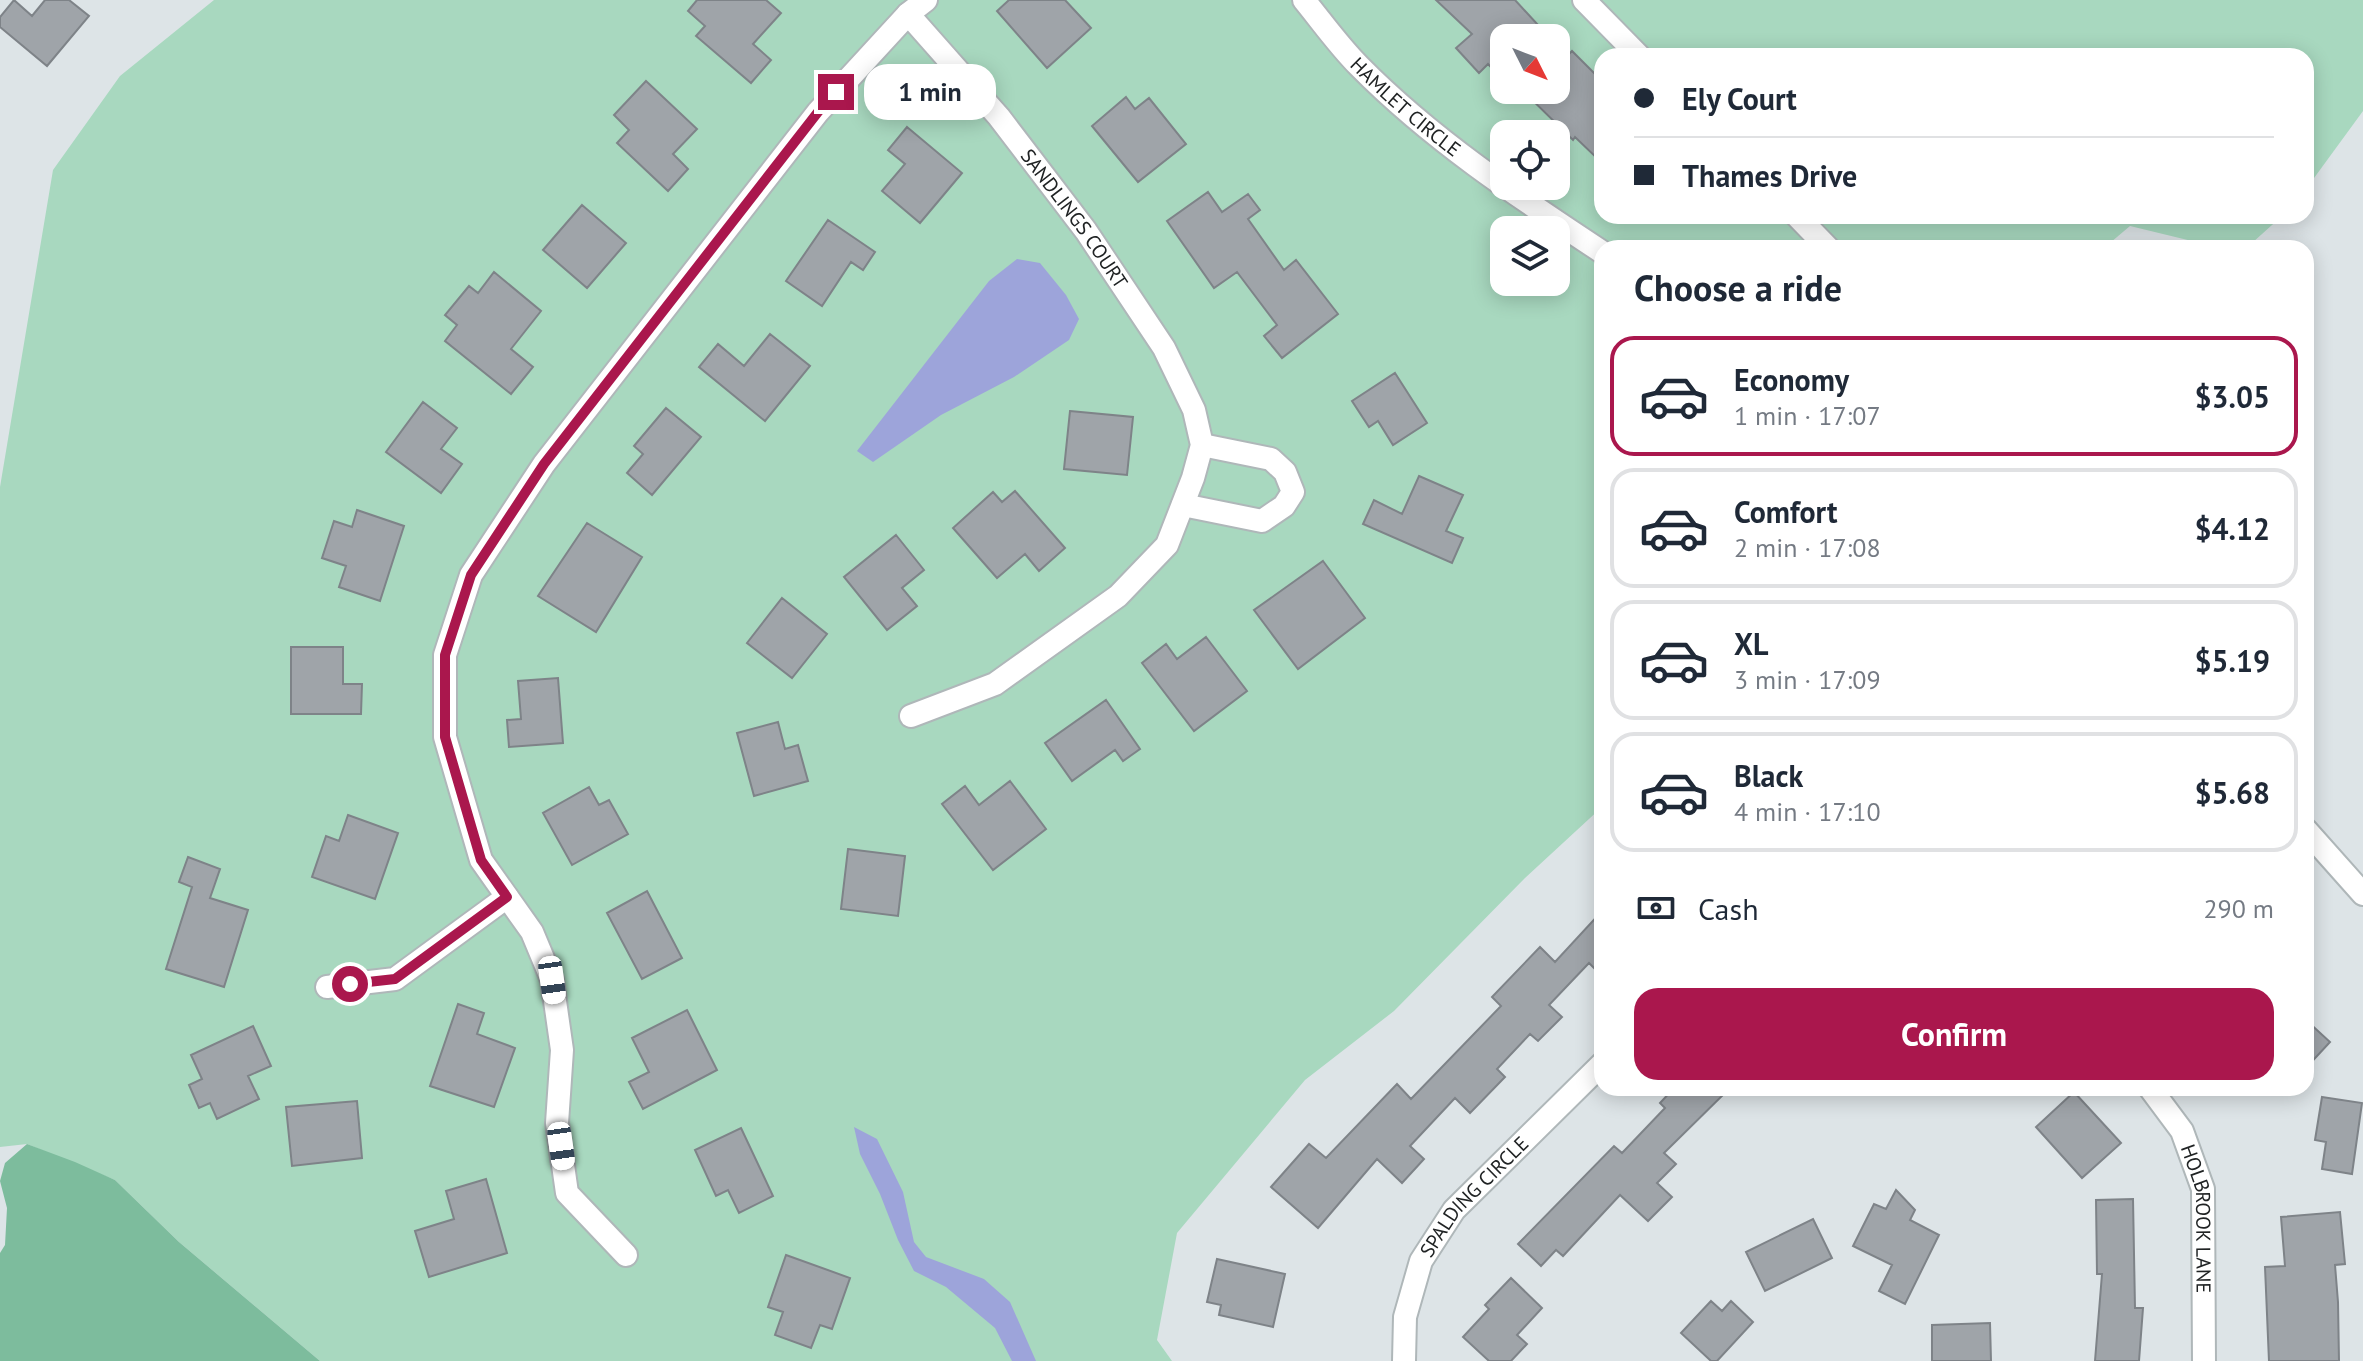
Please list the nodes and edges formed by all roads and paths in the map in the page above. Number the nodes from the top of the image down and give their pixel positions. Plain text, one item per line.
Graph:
1 (1304, 0) edge
2 (1584, 0) edge
3 (917, 7) edge
4 (1631, 48) edge
5 (1805, 224) edge
6 (1820, 240) edge
7 (1594, 247) edge
8 (1202, 445) junction
9 (1183, 505) junction
10 (911, 716) dead end
11 (2314, 839) edge
12 (2363, 894) edge
13 (507, 897) junction
14 (327, 987) dead end
15 (1594, 1072) edge
16 (2156, 1096) edge
17 (626, 1255) dead end
18 (1404, 1361) edge
19 (2204, 1361) edge

1 - 7 street, HAMLET CIRCLE
2 - 4 street
3 - 8 street, SANDLINGS COURT
3 - 13 street
5 - 6 street
8 - 9 street
8 - 9 street
9 - 10 street
11 - 12 street
13 - 14 street
13 - 17 street
15 - 18 street, SPALDING CIRCLE
16 - 19 street, HOLBROOK LANE

